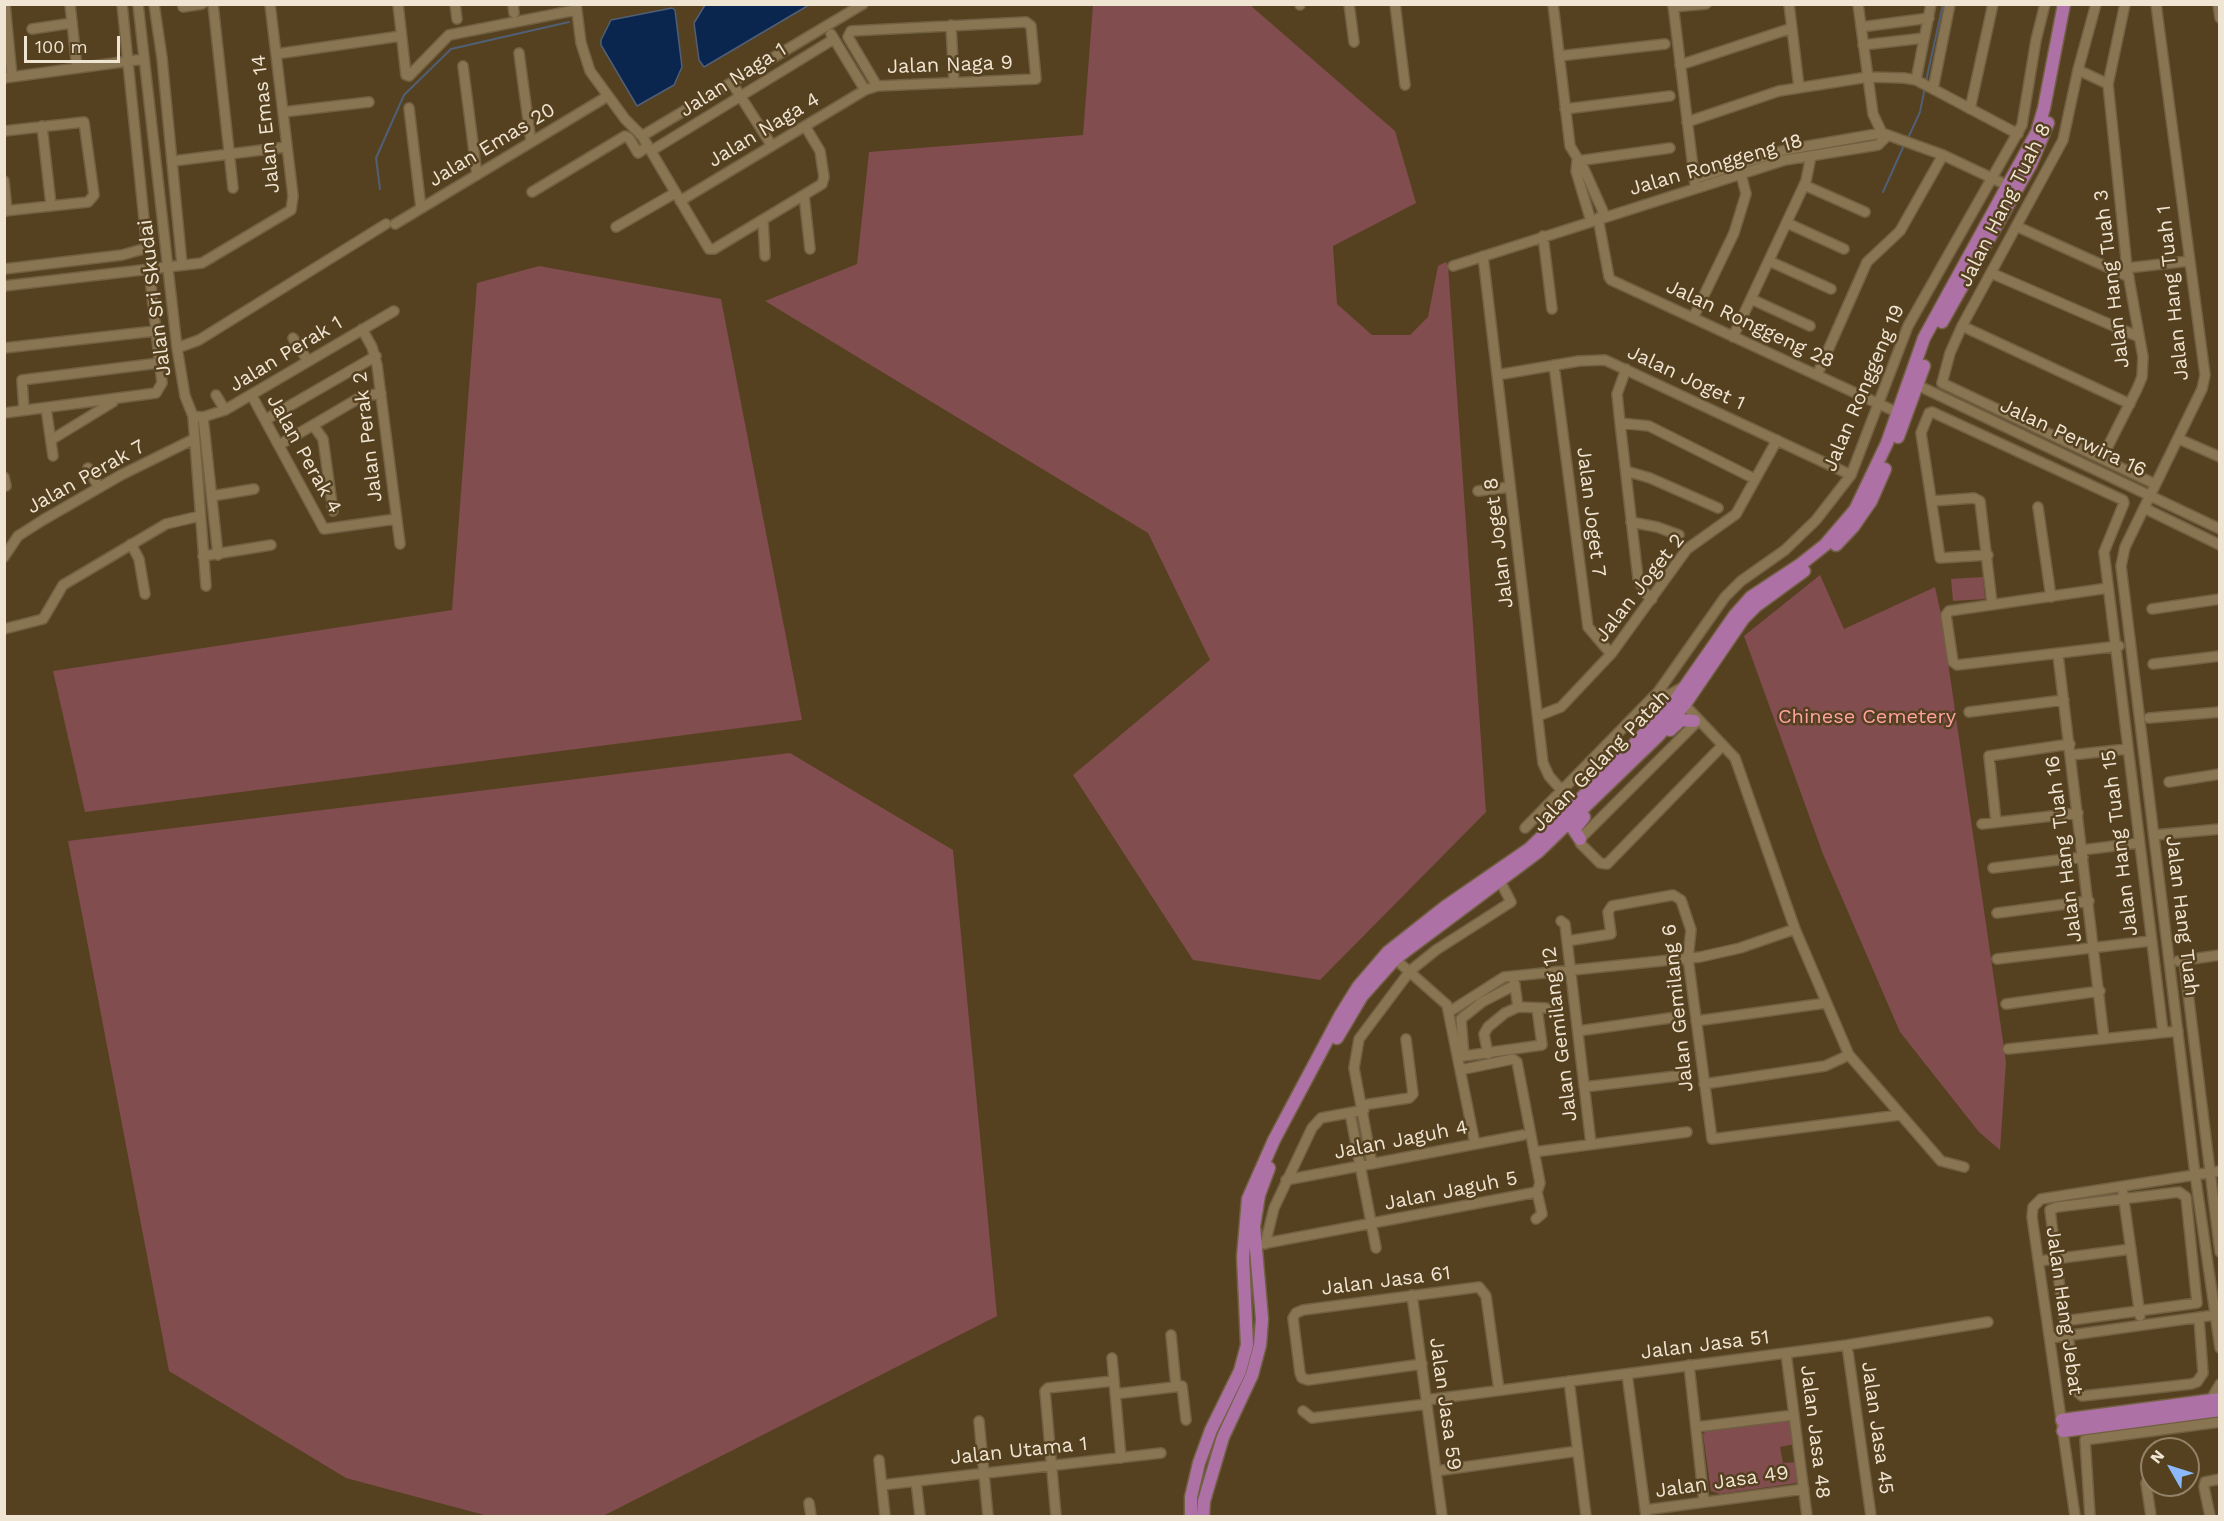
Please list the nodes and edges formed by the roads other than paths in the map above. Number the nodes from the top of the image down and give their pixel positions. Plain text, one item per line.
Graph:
1 (5, 4) edge
2 (70, 4) edge
3 (122, 4) edge
4 (138, 4) edge
5 (154, 4) edge
6 (202, 4) edge
7 (213, 4) edge
8 (270, 4) edge
9 (398, 4) edge
10 (455, 4) edge
11 (863, 4) edge
12 (1349, 4) edge
13 (1395, 4) edge
14 (1553, 4) edge
15 (1706, 4) edge
16 (1790, 4) edge
17 (1858, 4) edge
18 (1931, 4) edge
19 (1950, 4) edge
20 (1993, 4) edge
21 (2045, 4) edge
22 (2064, 4) edge
23 (2072, 4) edge
24 (2096, 4) edge
25 (2125, 4) edge
26 (2157, 4) edge
27 (2218, 4) edge
28 (1673, 6) edge
29 (183, 7) dead end
30 (576, 7) edge
31 (457, 18) dead end
32 (1929, 18) junction
33 (2220, 18) edge
34 (72, 23) junction
35 (951, 25) junction
36 (827, 27) junction
37 (1861, 27) junction
38 (1792, 28) junction
39 (32, 29) dead end
40 (7, 33) edge
41 (401, 36) junction
42 (1924, 38) junction
43 (834, 39) junction
44 (1354, 42) dead end
45 (1665, 44) dead end
46 (1863, 45) junction
47 (519, 53) dead end
48 (276, 54) junction
49 (1559, 56) junction
50 (144, 58) junction
51 (128, 61) junction
52 (1680, 65) junction
53 (463, 66) dead end
54 (77, 68) junction
55 (2078, 70) junction
56 (1868, 77) junction
57 (8, 78) edge
58 (732, 83) junction
59 (954, 83) junction
60 (2108, 84) junction
61 (1405, 85) dead end
62 (1925, 85) junction
63 (876, 86) junction
64 (1799, 87) junction
65 (865, 90) junction
66 (608, 96) junction
67 (1670, 96) dead end
68 (742, 97) junction
69 (369, 102) dead end
70 (409, 108) dead end
71 (1565, 109) junction
72 (1970, 109) junction
73 (283, 112) junction
74 (1687, 122) junction
75 (42, 126) junction
76 (805, 126) junction
77 (4, 131) edge
78 (1885, 134) junction
79 (2018, 134) junction
80 (642, 136) junction
81 (531, 142) junction
82 (772, 146) junction
83 (286, 147) junction
84 (1670, 148) dead end
85 (650, 149) junction
86 (228, 153) junction
87 (1943, 155) junction
88 (1810, 156) junction
89 (173, 161) junction
90 (1577, 161) junction
91 (1741, 174) junction
92 (477, 175) junction
93 (1990, 178) junction
94 (4, 181) edge
95 (1695, 184) junction
96 (1804, 184) junction
97 (233, 188) dead end
98 (2012, 188) junction
99 (532, 192) dead end
100 (804, 195) junction
101 (678, 197) junction
102 (51, 205) junction
103 (421, 208) junction
104 (6, 211) edge
105 (1865, 212) dead end
106 (1598, 218) junction
107 (764, 220) junction
108 (1787, 223) junction
109 (616, 226) dead end
110 (2018, 227) junction
111 (1543, 236) junction
112 (810, 249) dead end
113 (1844, 249) dead end
114 (765, 256) dead end
115 (1483, 256) junction
116 (1769, 261) junction
117 (2189, 261) junction
118 (182, 265) junction
119 (169, 266) junction
120 (1453, 266) dead end
121 (149, 268) junction
122 (4, 269) edge
123 (1991, 273) junction
124 (2128, 273) junction
125 (4, 286) edge
126 (1831, 289) dead end
127 (1751, 299) junction
128 (1552, 309) dead end
129 (394, 311) dead end
130 (1693, 318) junction
131 (1810, 326) dead end
132 (1962, 326) junction
133 (362, 329) junction
134 (155, 331) junction
135 (1733, 337) junction
136 (2139, 337) junction
137 (293, 338) dead end
138 (4, 348) edge
139 (177, 348) junction
140 (376, 356) junction
141 (308, 361) junction
142 (159, 363) junction
143 (1554, 365) junction
144 (1626, 369) junction
145 (1497, 375) junction
146 (1816, 375) junction
147 (1913, 383) junction
148 (381, 393) junction
149 (216, 395) dead end
150 (252, 396) junction
151 (116, 400) junction
152 (1876, 403) junction
153 (2130, 404) junction
154 (46, 408) junction
155 (24, 410) junction
156 (225, 410) junction
157 (1970, 410) junction
158 (2000, 410) junction
159 (4, 413) edge
160 (1902, 415) junction
161 (198, 417) junction
162 (265, 420) junction
163 (1996, 422) junction
164 (1620, 423) junction
165 (313, 425) junction
166 (1962, 426) junction
167 (194, 439) junction
168 (2179, 439) junction
169 (51, 440) junction
170 (1777, 440) junction
171 (279, 445) junction
172 (53, 456) dead end
173 (2220, 457) edge
174 (2102, 458) junction
175 (88, 468) dead end
176 (1626, 471) junction
177 (1851, 474) junction
178 (1755, 479) junction
179 (2155, 484) junction
180 (1510, 487) junction
181 (99, 488) junction
182 (254, 489) dead end
183 (1478, 491) dead end
184 (2151, 494) junction
185 (212, 496) junction
186 (1932, 501) junction
187 (2038, 507) dead end
188 (1718, 508) dead end
189 (2144, 508) junction
190 (333, 511) dead end
191 (200, 516) junction
192 (396, 519) junction
193 (1631, 522) junction
194 (2220, 529) edge
195 (1679, 535) dead end
196 (131, 544) junction
197 (400, 544) dead end
198 (271, 545) dead end
199 (2220, 545) edge
200 (218, 555) junction
201 (1988, 555) junction
202 (203, 556) junction
203 (4, 557) edge
204 (206, 586) dead end
205 (2108, 588) junction
206 (145, 594) dead end
207 (2051, 597) junction
208 (1652, 599) junction
209 (2220, 599) edge
210 (1992, 604) junction
211 (2152, 609) dead end
212 (4, 629) edge
213 (2130, 645) junction
214 (2116, 647) junction
215 (1611, 654) junction
216 (2058, 655) junction
217 (2220, 656) edge
218 (2153, 664) dead end
219 (1699, 677) junction
220 (1658, 692) junction
221 (2064, 700) junction
222 (1679, 703) junction
223 (1969, 712) dead end
224 (2220, 712) edge
225 (1538, 716) junction
226 (2149, 718) dead end
227 (1696, 721) junction
228 (1719, 742) junction
229 (2070, 744) junction
230 (2127, 749) junction
231 (1642, 752) junction
232 (2071, 755) junction
233 (2220, 774) edge
234 (2169, 782) dead end
235 (1610, 783) junction
236 (1562, 791) junction
237 (1577, 808) junction
238 (2078, 813) junction
239 (1996, 822) junction
240 (1982, 825) dead end
241 (1525, 828) dead end
242 (2220, 830) edge
243 (2154, 835) junction
244 (1580, 839) junction
245 (2138, 843) junction
246 (2083, 854) junction
247 (1993, 868) dead end
248 (1500, 881) junction
249 (2089, 901) junction
250 (1997, 914) dead end
251 (1561, 921) dead end
252 (1795, 929) junction
253 (1567, 941) junction
254 (2150, 941) junction
255 (2094, 948) junction
256 (1394, 953) junction
257 (2220, 955) edge
258 (1688, 958) junction
259 (1997, 959) dead end
260 (2184, 960) junction
261 (2170, 962) junction
262 (1570, 970) junction
263 (1410, 971) junction
264 (1515, 980) junction
265 (2100, 991) junction
266 (1826, 1004) junction
267 (2006, 1004) dead end
268 (1518, 1007) junction
269 (1449, 1012) junction
270 (1677, 1017) dead end
271 (1696, 1021) junction
272 (2178, 1030) junction
273 (1578, 1031) junction
274 (2163, 1032) junction
275 (1406, 1039) dead end
276 (2104, 1039) junction
277 (2008, 1049) dead end
278 (1488, 1054) junction
279 (1849, 1055) junction
280 (1460, 1070) junction
281 (1684, 1075) dead end
282 (1704, 1083) junction
283 (1584, 1088) junction
284 (1363, 1108) junction
285 (1350, 1113) junction
286 (1900, 1115) junction
287 (1687, 1132) dead end
288 (1523, 1135) dead end
289 (1474, 1144) junction
290 (1591, 1144) junction
291 (1534, 1152) junction
292 (1372, 1164) junction
293 (1360, 1166) junction
294 (1964, 1167) dead end
295 (2220, 1171) edge
296 (2209, 1172) junction
297 (2195, 1174) junction
298 (1286, 1180) junction
299 (2122, 1187) junction
300 (1537, 1192) junction
301 (2124, 1198) junction
302 (1536, 1219) dead end
303 (1372, 1225) junction
304 (1261, 1245) junction
305 (1376, 1248) dead end
306 (2131, 1249) junction
307 (2220, 1252) edge
308 (2055, 1258) junction
309 (2039, 1261) junction
310 (1412, 1295) junction
311 (2140, 1312) junction
312 (2215, 1315) junction
313 (2199, 1318) junction
314 (1988, 1322) dead end
315 (2142, 1324) junction
316 (1171, 1335) dead end
317 (2068, 1335) junction
318 (2050, 1338) junction
319 (1847, 1345) junction
320 (2220, 1348) edge
321 (1786, 1353) junction
322 (1112, 1358) dead end
323 (1422, 1364) junction
324 (1689, 1365) junction
325 (1627, 1374) junction
326 (1113, 1381) junction
327 (1569, 1381) junction
328 (2220, 1384) edge
329 (1179, 1386) junction
330 (1499, 1390) junction
331 (1115, 1394) junction
332 (2215, 1400) edge
333 (1426, 1402) junction
334 (2220, 1410) edge
335 (1303, 1411) dead end
336 (1794, 1414) junction
337 (1186, 1420) dead end
338 (979, 1421) dead end
339 (2220, 1422) edge
340 (2120, 1423) junction
341 (2062, 1426) junction
342 (1696, 1427) junction
343 (1578, 1450) junction
344 (1161, 1453) dead end
345 (1121, 1458) junction
346 (879, 1460) dead end
347 (1051, 1466) junction
348 (1436, 1471) junction
349 (984, 1473) junction
350 (2220, 1479) edge
351 (916, 1481) junction
352 (882, 1485) junction
353 (1804, 1489) junction
354 (2148, 1497) edge
355 (1704, 1502) junction
356 (809, 1503) dead end
357 (1645, 1513) edge
358 (811, 1516) edge
359 (885, 1516) edge
360 (920, 1516) edge
361 (988, 1516) edge
362 (1056, 1516) edge
363 (1191, 1516) edge
364 (1203, 1516) edge
365 (1442, 1516) edge
366 (1586, 1516) edge
367 (1807, 1516) edge
368 (1871, 1516) edge
369 (2075, 1516) edge
370 (2091, 1516) edge
371 (2151, 1516) edge
372 (2210, 1516) edge

1 - 40 street
2 - 34 street
3 - 51 street
4 - 50 street, Jalan Sri Skudai
5 - 89 street
6 - 29 street
7 - 86 street
8 - 48 street, Jalan Emas 14
9 - 41 street
10 - 31 street
11 - 36 street
12 - 44 street
13 - 61 street
14 - 49 street
15 - 28 street
16 - 38 street
17 - 37 street
18 - 32 street
19 - 62 street
20 - 72 street
21 - 79 street, Jalan Ronggeng 19
22 - 98 main road
23 - 98 main road
24 - 55 street, Jalan Hang Tuah 8
25 - 60 street, Jalan Hang Tuah 3
26 - 117 street, Jalan Hang Tuah 1
27 - 33 street
28 - 52 street
30 - 41 street
30 - 66 street
32 - 37 street
32 - 42 street
34 - 39 street
34 - 54 street
35 - 59 street
35 - 59 street, Jalan Naga 9
35 - 63 street
36 - 43 street
36 - 58 street
37 - 46 street
38 - 52 street
38 - 64 street
40 - 57 street
41 - 48 street
42 - 46 street
42 - 62 street
43 - 65 street
43 - 68 street, Jalan Naga 1
45 - 49 street
46 - 56 street
47 - 81 street
48 - 73 street, Jalan Emas 14
49 - 71 street
50 - 51 street
50 - 119 street, Jalan Sri Skudai
51 - 54 street
51 - 122 street
52 - 74 street
53 - 92 street
54 - 57 street
55 - 60 street
55 - 110 street, Jalan Hang Tuah 8
56 - 62 street
56 - 64 street
56 - 78 street
58 - 68 street
58 - 80 street
59 - 63 street, Jalan Naga 9
60 - 124 street, Jalan Hang Tuah 3
62 - 72 street
63 - 65 street, Jalan Naga 9
64 - 74 street
65 - 76 street, Jalan Naga 4
66 - 80 street
66 - 81 street, Jalan Emas 20
67 - 71 street
68 - 82 street
68 - 85 street, Jalan Naga 1
69 - 73 street
70 - 103 street
71 - 90 street
72 - 79 street
73 - 83 street, Jalan Emas 14
74 - 95 street
75 - 77 street
75 - 102 street
75 - 102 street
76 - 82 street, Jalan Naga 4
76 - 100 street
78 - 87 street
78 - 88 street, Jalan Ronggeng 18
78 - 95 street
79 - 93 street, Jalan Ronggeng 19
80 - 85 street
81 - 92 street, Jalan Emas 20
82 - 101 street, Jalan Naga 4
83 - 86 street
83 - 118 street, Jalan Emas 14
84 - 90 street
85 - 99 street
85 - 101 street
86 - 89 street
86 - 97 street
87 - 93 street
87 - 146 street
88 - 91 street, Jalan Ronggeng 18
88 - 96 street
89 - 118 street
90 - 106 street
90 - 106 street
91 - 95 street, Jalan Ronggeng 18
91 - 130 street
92 - 103 street, Jalan Emas 20
93 - 98 street
93 - 152 street, Jalan Ronggeng 19
94 - 104 street
95 - 106 street, Jalan Ronggeng 18
96 - 105 street
96 - 108 street
98 - 147 main road, Jalan Gelang Patah
100 - 107 street
100 - 112 street
101 - 107 street
101 - 109 street, Jalan Naga 4
102 - 104 street
103 - 139 street, Jalan Emas 20
106 - 111 street, Jalan Ronggeng 18
106 - 130 street, Jalan Ronggeng 28
107 - 114 street
108 - 113 street
108 - 116 street
110 - 123 street, Jalan Hang Tuah 8
110 - 124 street
111 - 115 street, Jalan Ronggeng 18
111 - 128 street
115 - 120 street, Jalan Ronggeng 18
115 - 145 street, Jalan Joget 8
116 - 126 street
116 - 127 street
117 - 124 street
117 - 168 street, Jalan Hang Tuah 1
118 - 119 street, Jalan Emas 14
119 - 121 street, Jalan Emas 14
119 - 139 street, Jalan Sri Skudai
121 - 125 street, Jalan Emas 14
121 - 134 street
123 - 132 street, Jalan Hang Tuah 8
123 - 136 street
124 - 136 street, Jalan Hang Tuah 3
127 - 131 street
127 - 135 street
129 - 133 street, Jalan Perak 1
130 - 135 street, Jalan Ronggeng 28
132 - 153 street
132 - 158 street, Jalan Hang Tuah 8
133 - 140 street, Jalan Perak 2
133 - 141 street, Jalan Perak 1
134 - 138 street
134 - 142 street
135 - 146 street, Jalan Ronggeng 28
136 - 153 street, Jalan Hang Tuah 3
137 - 141 street
139 - 161 street, Jalan Sri Skudai
140 - 148 street, Jalan Perak 2
140 - 162 street
141 - 150 street, Jalan Perak 1
142 - 151 street
142 - 155 street
143 - 144 street, Jalan Joget 1
143 - 145 street, Jalan Joget 1
143 - 215 street, Jalan Joget 7
144 - 164 street
144 - 170 street, Jalan Joget 1
145 - 180 street, Jalan Joget 8
146 - 152 street, Jalan Ronggeng 28
147 - 157 street, Jalan Perwira 16
147 - 160 main road, Jalan Gelang Patah
148 - 165 street
148 - 192 street, Jalan Perak 2
149 - 156 street
150 - 156 street, Jalan Perak 1
150 - 162 street, Jalan Perak 4
151 - 154 street
151 - 169 street
152 - 160 street, Jalan Ronggeng 28
152 - 177 street, Jalan Ronggeng 19
153 - 174 street, Jalan Hang Tuah 3
154 - 155 street
154 - 169 street
155 - 159 street
156 - 161 street, Jalan Perak 1
157 - 163 street, Jalan Perwira 16
157 - 166 street
158 - 163 street
158 - 174 street
160 - 219 main road, Jalan Gelang Patah
161 - 167 street, Jalan Sri Skudai
161 - 185 street
162 - 171 street, Jalan Perak 4
163 - 184 street, Jalan Perwira 16
164 - 176 street
164 - 178 street
165 - 171 street
165 - 190 street
166 - 186 street
166 - 205 street, Jalan Hang Tuah 15
167 - 181 street, Jalan Perak 7
167 - 191 street, Jalan Sri Skudai
168 - 173 street
168 - 179 street, Jalan Hang Tuah 1
169 - 172 street
170 - 177 street, Jalan Joget 1
170 - 178 street, Jalan Joget 2
171 - 192 street, Jalan Perak 4
174 - 179 street
175 - 181 street
176 - 188 street
176 - 193 street
177 - 220 street, Jalan Ronggeng 19
178 - 208 street, Jalan Joget 2
179 - 184 street, Jalan Hang Tuah 1
180 - 183 street
180 - 225 street, Jalan Joget 8
181 - 203 street, Jalan Perak 7
182 - 185 street
184 - 189 street, Jalan Hang Tuah
184 - 194 street, Jalan Perwira 16
185 - 200 street
186 - 201 street
186 - 201 street
187 - 207 street
189 - 199 street
189 - 213 street, Jalan Hang Tuah
191 - 196 street
191 - 202 street, Jalan Sri Skudai
192 - 197 street, Jalan Perak 2
193 - 195 street
193 - 208 street
196 - 206 street
196 - 212 street
198 - 200 street
200 - 202 street
201 - 210 street
202 - 204 street, Jalan Sri Skudai
205 - 207 street
205 - 214 street, Jalan Hang Tuah 15
207 - 210 street
208 - 215 street, Jalan Joget 2
209 - 211 street
210 - 216 street
213 - 214 street
213 - 243 street, Jalan Hang Tuah
214 - 216 street
214 - 230 street, Jalan Hang Tuah 15
215 - 225 street, Jalan Joget 2
216 - 221 street, Jalan Hang Tuah 16
217 - 218 street
219 - 220 street
219 - 222 main road, Jalan Gelang Patah
219 - 227 main road
220 - 236 street, Jalan Ronggeng 19
221 - 223 street
221 - 229 street, Jalan Hang Tuah 16
222 - 227 street
222 - 231 main road, Jalan Gelang Patah
222 - 237 main road, Jalan Gelang Patah
224 - 226 street
225 - 236 street, Jalan Joget 8
227 - 228 street
227 - 231 main road
227 - 244 street
228 - 244 street
228 - 252 street
229 - 232 street, Jalan Hang Tuah 16
229 - 239 street
230 - 232 street
230 - 245 street, Jalan Hang Tuah 15
231 - 235 main road, Jalan Gelang Patah
232 - 238 street, Jalan Hang Tuah 16
233 - 234 street
235 - 237 main road, Jalan Gelang Patah
235 - 244 main road
236 - 237 street, Jalan Joget 8
236 - 241 street, Jalan Ronggeng 19
237 - 248 main road, Jalan Gelang Patah
237 - 256 main road, Jalan Gelang Patah
238 - 239 street
238 - 246 street, Jalan Hang Tuah 16
239 - 240 street
242 - 243 street
243 - 261 street, Jalan Hang Tuah
245 - 246 street
245 - 254 street, Jalan Hang Tuah 15
246 - 247 street
246 - 249 street, Jalan Hang Tuah 16
248 - 256 main road, Jalan Gelang Patah
248 - 263 street
249 - 250 street
249 - 255 street, Jalan Hang Tuah 16
251 - 253 street, Jalan Gemilang 12
252 - 258 street
252 - 266 street
253 - 258 street, Jalan Gemilang 6
253 - 262 street, Jalan Gemilang 12
254 - 255 street
254 - 274 street, Jalan Hang Tuah 15
255 - 259 street
255 - 265 street, Jalan Hang Tuah 16
256 - 263 street
256 - 304 main road
256 - 363 main road
257 - 260 street
258 - 262 street
258 - 271 street, Jalan Gemilang 6
260 - 261 street
260 - 296 street
261 - 272 street, Jalan Hang Tuah
262 - 264 street
262 - 273 street, Jalan Gemilang 12
263 - 269 street
263 - 284 street
264 - 268 street
264 - 269 street
264 - 278 street
265 - 267 street
265 - 276 street, Jalan Hang Tuah 16
266 - 271 street
266 - 279 street
268 - 278 street
268 - 278 street
269 - 280 street
270 - 273 street
271 - 282 street, Jalan Gemilang 6
272 - 274 street
272 - 297 street, Jalan Hang Tuah
273 - 283 street, Jalan Gemilang 12
274 - 276 street
275 - 284 street
276 - 277 street
279 - 282 street
279 - 286 street
280 - 289 street
280 - 291 street
281 - 283 street
282 - 286 street, Jalan Gemilang 6
283 - 290 street, Jalan Gemilang 12
284 - 285 street
284 - 292 street
285 - 293 street
285 - 298 street
286 - 294 street
287 - 290 street
288 - 289 street, Jalan Jaguh 4
289 - 292 street, Jalan Jaguh 4
290 - 291 street
291 - 300 street
292 - 293 street, Jalan Jaguh 4
293 - 298 street, Jalan Jaguh 4
293 - 303 street
295 - 296 street, Jalan Hang Jebat
296 - 297 street, Jalan Hang Jebat
296 - 307 street
297 - 299 street, Jalan Hang Jebat
297 - 312 street, Jalan Hang Tuah
298 - 304 street
299 - 301 street
299 - 309 street, Jalan Hang Jebat
300 - 302 street
300 - 303 street, Jalan Jaguh 5
301 - 306 street
301 - 308 street
301 - 311 street
303 - 304 street, Jalan Jaguh 5
303 - 305 street
304 - 364 main road
306 - 308 street
306 - 311 street
308 - 309 street
308 - 311 street
309 - 318 street, Jalan Hang Jebat
310 - 323 street, Jalan Jasa 59
310 - 323 street, Jalan Jasa 61
310 - 330 street, Jalan Jasa 61
311 - 315 street
312 - 313 street
312 - 320 street, Jalan Hang Tuah
313 - 315 street
313 - 317 street
314 - 319 street, Jalan Jasa 51
315 - 317 street
316 - 329 street
317 - 318 street
318 - 341 street, Jalan Hang Jebat
319 - 321 street, Jalan Jasa 51
319 - 368 street, Jalan Jasa 45
321 - 324 street, Jalan Jasa 51
321 - 336 street, Jalan Jasa 48
322 - 326 street
323 - 333 street, Jalan Jasa 59
324 - 325 street, Jalan Jasa 51
324 - 342 street
325 - 327 street, Jalan Jasa 51
325 - 357 street
326 - 331 street
326 - 347 street
327 - 330 street, Jalan Jasa 51
327 - 343 street
328 - 332 street
329 - 331 street
329 - 337 street
330 - 333 street, Jalan Jasa 51
331 - 345 street
332 - 340 main road
333 - 335 street, Jalan Jasa 51
333 - 348 street, Jalan Jasa 59
334 - 340 main road
336 - 342 street
336 - 353 street, Jalan Jasa 48
338 - 349 street
339 - 340 street
340 - 341 main road
340 - 370 street
341 - 369 street, Jalan Hang Jebat
342 - 355 street
343 - 348 street
343 - 366 street
344 - 345 street, Jalan Utama 1
345 - 347 street, Jalan Utama 1
346 - 352 street
347 - 349 street, Jalan Utama 1
347 - 362 street
348 - 365 street, Jalan Jasa 59
349 - 351 street, Jalan Utama 1
349 - 361 street
350 - 372 street
351 - 352 street, Jalan Utama 1
351 - 360 street
352 - 359 street
353 - 355 street, Jalan Jasa 49
353 - 367 street, Jalan Jasa 48
354 - 371 street
355 - 357 street, Jalan Jasa 49
356 - 358 street

